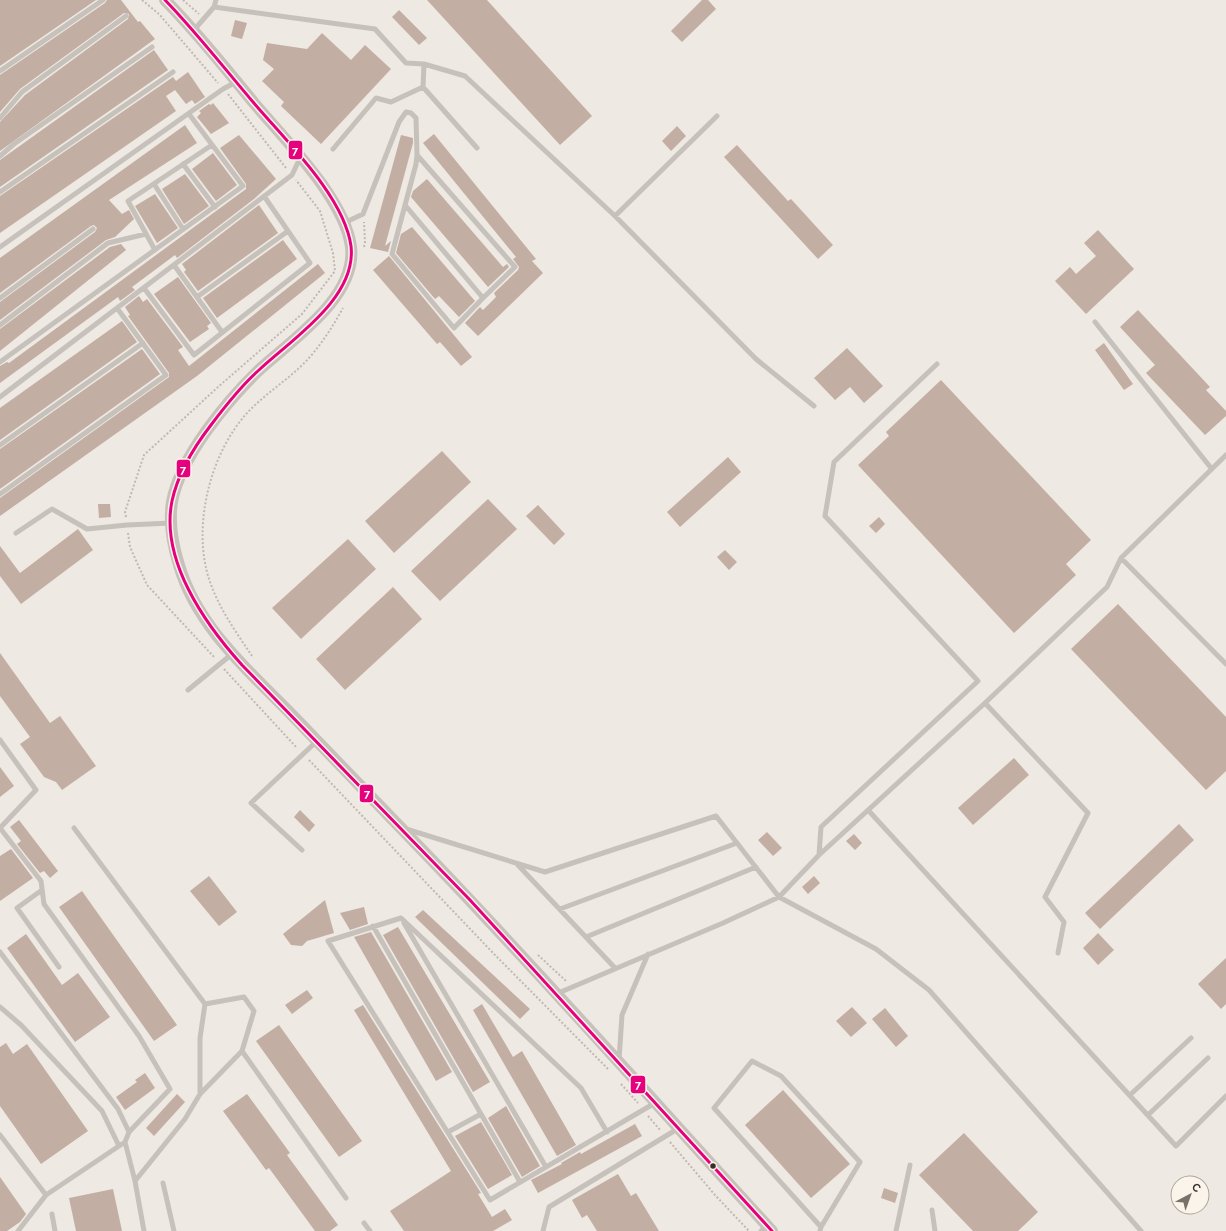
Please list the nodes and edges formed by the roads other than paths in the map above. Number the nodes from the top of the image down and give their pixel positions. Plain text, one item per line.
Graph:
1 (103, 0) edge
2 (165, 0) edge
3 (216, 0) edge
4 (214, 7) junction
5 (126, 16) dead end
6 (194, 30) junction
7 (152, 47) dead end
8 (424, 64) junction
9 (0, 71) edge
10 (173, 72) dead end
11 (236, 82) junction
12 (423, 87) junction
13 (188, 114) junction
14 (717, 116) dead end
15 (0, 118) edge
16 (212, 145) junction
17 (334, 148) dead end
18 (477, 148) dead end
19 (417, 155) junction
20 (0, 156) edge
21 (300, 158) junction
22 (183, 164) junction
23 (154, 184) junction
24 (0, 192) edge
25 (264, 196) junction
26 (405, 206) junction
27 (215, 207) junction
28 (616, 216) junction
29 (344, 223) junction
30 (93, 229) dead end
31 (184, 229) junction
32 (288, 231) junction
33 (146, 234) junction
34 (0, 247) edge
35 (155, 250) junction
36 (174, 265) junction
37 (144, 288) junction
38 (197, 297) junction
39 (0, 298) edge
40 (483, 298) junction
41 (117, 308) junction
42 (1095, 322) dead end
43 (0, 325) edge
44 (222, 332) junction
45 (143, 343) junction
46 (0, 362) edge
47 (937, 364) dead end
48 (0, 397) edge
49 (814, 406) dead end
50 (0, 445) edge
51 (1226, 454) edge
52 (1211, 468) junction
53 (0, 494) edge
54 (172, 523) junction
55 (16, 533) dead end
56 (1121, 558) junction
57 (232, 654) junction
58 (1226, 664) edge
59 (188, 690) dead end
60 (985, 703) junction
61 (0, 740) edge
62 (317, 741) junction
63 (868, 810) junction
64 (400, 827) junction
65 (0, 828) edge
66 (74, 828) dead end
67 (737, 843) junction
68 (302, 850) dead end
69 (819, 855) junction
70 (517, 863) junction
71 (756, 867) junction
72 (42, 890) junction
73 (779, 897) junction
74 (560, 909) junction
75 (400, 918) junction
76 (373, 926) junction
77 (586, 937) junction
78 (0, 952) edge
79 (1058, 953) dead end
80 (648, 954) junction
81 (59, 967) dead end
82 (615, 968) junction
83 (556, 994) junction
84 (205, 1004) junction
85 (0, 1007) edge
86 (1191, 1038) dead end
87 (242, 1051) junction
88 (1208, 1058) dead end
89 (614, 1067) junction
90 (200, 1094) junction
91 (1130, 1096) junction
92 (1226, 1096) edge
93 (655, 1103) junction
94 (481, 1114) junction
95 (1148, 1115) junction
96 (679, 1128) junction
97 (129, 1132) junction
98 (448, 1132) junction
99 (607, 1132) junction
100 (0, 1135) edge
101 (125, 1142) junction
102 (119, 1146) junction
103 (910, 1164) dead end
104 (546, 1167) junction
105 (135, 1182) junction
106 (520, 1182) junction
107 (163, 1183) dead end
108 (46, 1195) junction
109 (346, 1198) dead end
110 (932, 1210) dead end
111 (52, 1214) dead end
112 (364, 1223) dead end
113 (766, 1229) edge
114 (820, 1229) edge
115 (18, 1231) edge
116 (55, 1231) edge
117 (144, 1231) edge
118 (174, 1231) edge
119 (370, 1231) edge
120 (543, 1231) edge
121 (896, 1231) edge
122 (935, 1231) edge
123 (1142, 1231) edge

1 - 9 lane
2 - 6 street
3 - 4 lane
4 - 6 lane
4 - 8 lane
5 - 15 lane
6 - 11 street
7 - 20 lane
8 - 12 lane
8 - 28 lane
10 - 24 lane
11 - 13 lane
11 - 21 street
12 - 17 lane
12 - 18 lane
13 - 16 lane
13 - 34 lane
14 - 28 lane
16 - 22 lane
16 - 27 lane
19 - 26 lane
19 - 29 lane
19 - 40 lane
21 - 25 lane
21 - 29 street
22 - 23 lane
22 - 27 lane
23 - 31 lane
23 - 33 lane
25 - 32 lane
25 - 36 lane
26 - 40 lane
26 - 40 lane
27 - 31 lane
28 - 49 lane
29 - 54 street
30 - 39 lane
31 - 35 lane
32 - 38 lane
32 - 44 lane
33 - 35 lane
33 - 43 lane
35 - 46 lane
36 - 37 lane
36 - 38 lane
37 - 41 lane
37 - 44 lane
38 - 44 lane
41 - 45 lane
41 - 48 lane
42 - 52 lane
45 - 50 lane
45 - 53 lane
47 - 69 lane
51 - 52 lane
52 - 56 lane
54 - 55 lane
54 - 57 street
56 - 58 lane
56 - 60 lane
57 - 59 lane
57 - 62 street
60 - 63 lane
60 - 79 lane
61 - 65 lane
62 - 64 street
62 - 68 lane
63 - 69 lane
63 - 91 lane
64 - 70 lane
64 - 83 street
65 - 72 lane
66 - 84 lane
67 - 70 lane
67 - 71 lane
67 - 74 lane
69 - 73 lane
70 - 74 lane
71 - 73 lane
71 - 77 lane
72 - 81 lane
72 - 97 lane
73 - 80 lane
73 - 123 lane
74 - 77 lane
75 - 76 lane
75 - 99 lane
75 - 104 lane
76 - 94 lane
76 - 98 lane
77 - 82 lane
78 - 97 lane
80 - 82 lane
80 - 89 lane
82 - 83 lane
83 - 89 street
84 - 87 lane
84 - 90 lane
85 - 102 lane
86 - 91 lane
87 - 90 lane
87 - 109 lane
88 - 95 lane
89 - 93 street
90 - 105 lane
91 - 95 lane
92 - 95 lane
93 - 96 street
93 - 99 lane
94 - 98 lane
94 - 106 lane
96 - 113 street
96 - 120 lane
97 - 101 lane
98 - 106 lane
99 - 104 lane
100 - 108 lane
101 - 102 lane
101 - 105 lane
102 - 108 lane
103 - 121 lane
104 - 106 lane
105 - 117 lane
107 - 118 lane
108 - 115 lane
110 - 122 lane
111 - 116 lane
112 - 119 lane
114 - 114 lane

